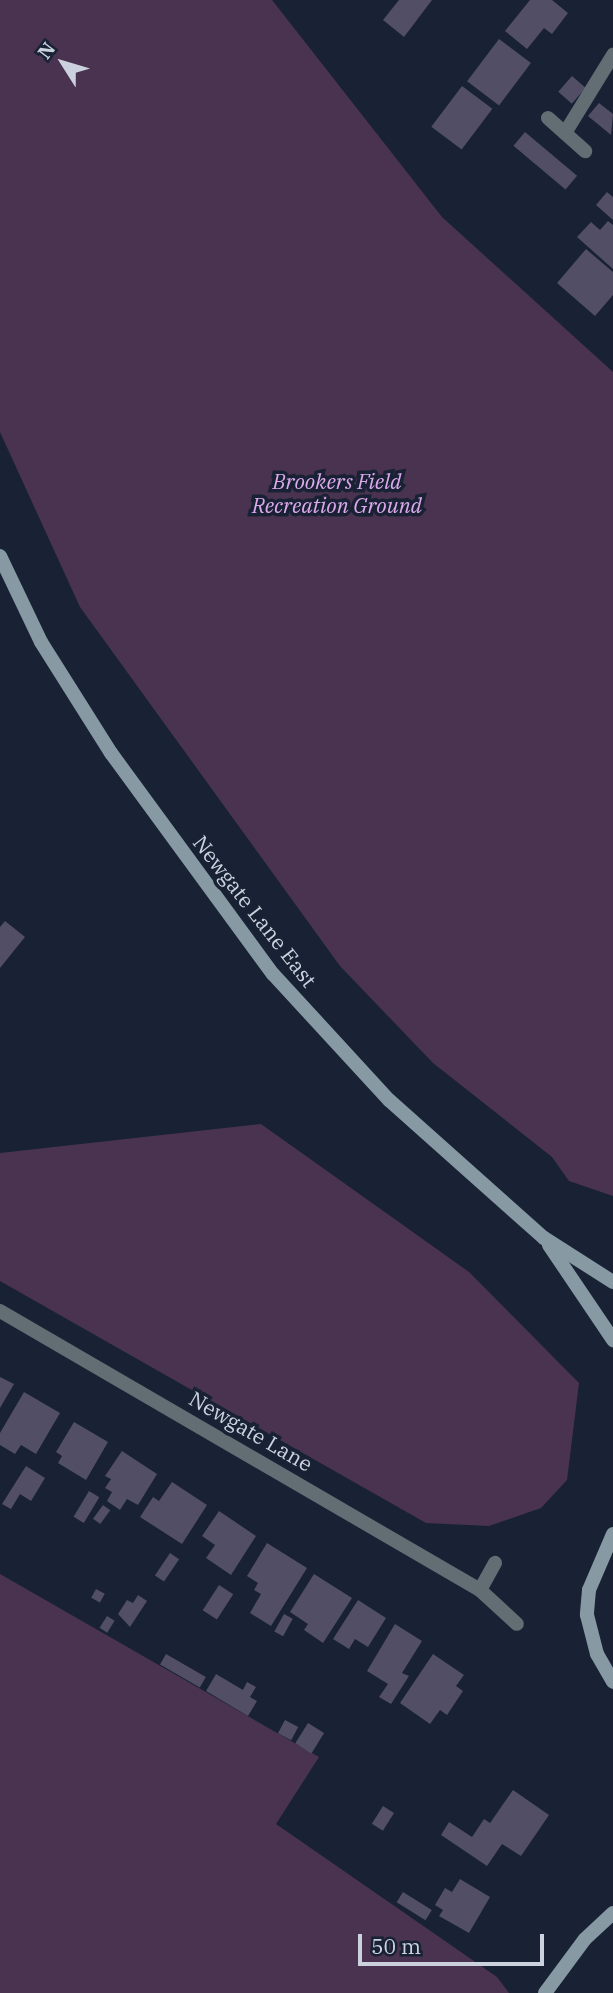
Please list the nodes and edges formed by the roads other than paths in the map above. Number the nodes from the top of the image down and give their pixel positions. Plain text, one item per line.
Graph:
1 (613, 55) edge
2 (548, 118) dead end
3 (565, 133) junction
4 (585, 150) dead end
5 (0, 555) edge
6 (544, 1238) junction
7 (613, 1282) edge
8 (0, 1311) edge
9 (613, 1340) edge
10 (613, 1534) edge
11 (495, 1563) dead end
12 (480, 1590) junction
13 (517, 1624) dead end
14 (613, 1682) edge
15 (613, 1913) edge
16 (545, 1993) edge

1 - 3 street
2 - 3 street
3 - 4 street
5 - 6 main road, Newgate Lane East
6 - 7 main road, Newgate Lane East
6 - 9 main road, Newgate Lane East
8 - 12 street, Newgate Lane
10 - 14 main road
11 - 12 street
12 - 13 street, Newgate Lane
15 - 16 main road

